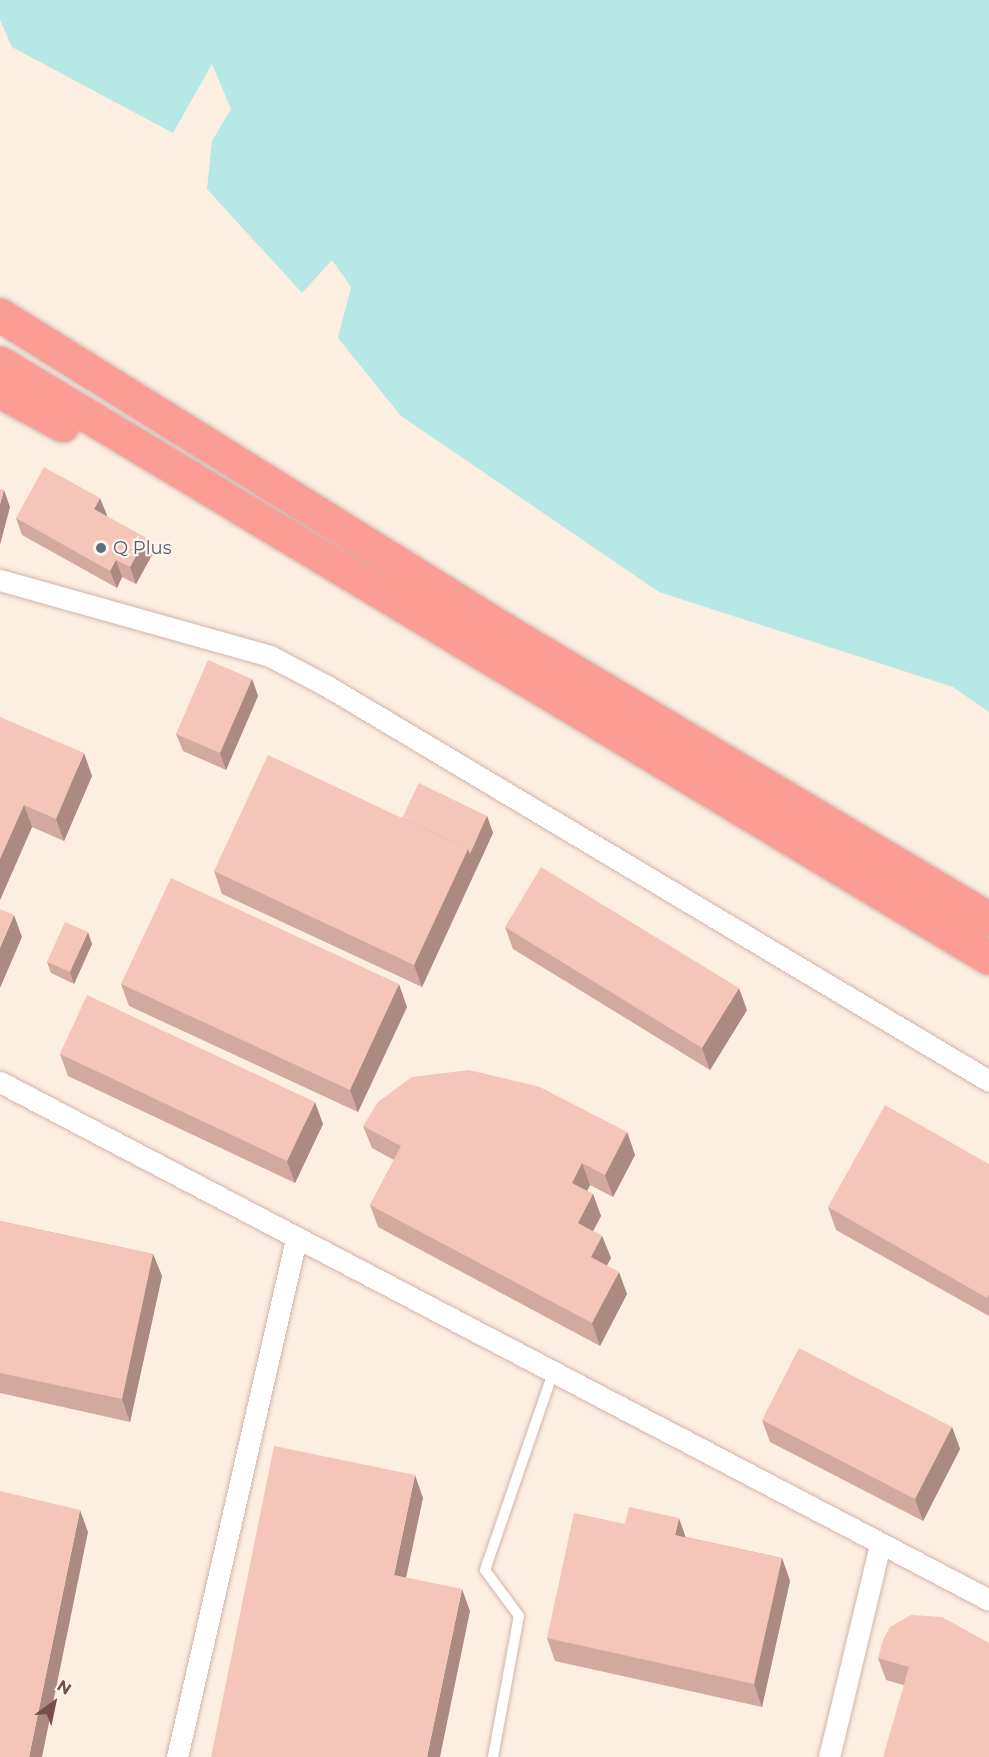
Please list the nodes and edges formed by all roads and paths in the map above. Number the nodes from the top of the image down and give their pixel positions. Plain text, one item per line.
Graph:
1 (0, 315) edge
2 (0, 363) edge
3 (0, 391) edge
4 (339, 568) junction
5 (0, 580) edge
6 (989, 919) edge
7 (989, 958) edge
8 (989, 1081) edge
9 (0, 1082) edge
10 (296, 1239) junction
11 (553, 1373) junction
12 (880, 1544) junction
13 (989, 1600) edge
14 (177, 1757) edge
15 (493, 1757) edge
16 (829, 1757) edge

1 - 6 highway
2 - 4 highway
3 - 4 highway
4 - 7 highway
5 - 8 street
9 - 10 street
10 - 11 street
10 - 14 street
11 - 12 street
11 - 15 lane
12 - 13 street
12 - 16 street

